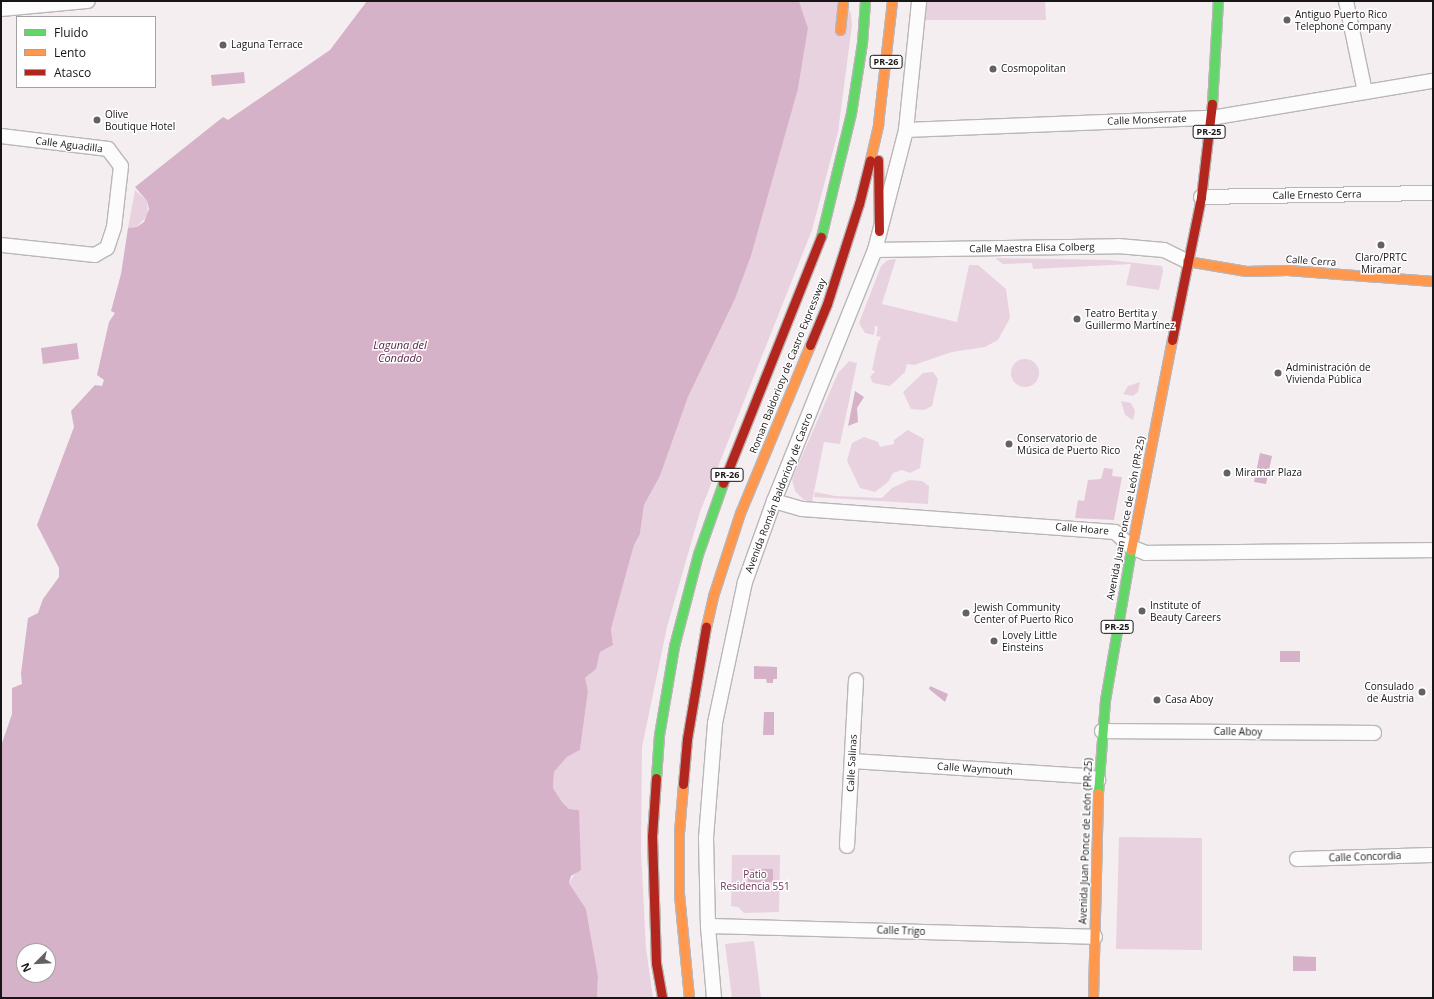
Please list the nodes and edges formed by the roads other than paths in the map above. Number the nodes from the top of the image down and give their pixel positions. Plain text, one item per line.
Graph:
1 (88, 1) edge
2 (843, 1) edge
3 (865, 1) edge
4 (892, 1) edge
5 (919, 1) edge
6 (1218, 1) edge
7 (1346, 1) edge
8 (1, 9) edge
9 (840, 30) dead end
10 (1433, 81) edge
11 (1365, 92) junction
12 (1211, 118) junction
13 (878, 124) junction
14 (906, 130) junction
15 (1, 136) edge
16 (1433, 193) edge
17 (1201, 197) junction
18 (879, 231) junction
19 (1, 245) edge
20 (875, 250) junction
21 (1187, 261) junction
22 (1433, 281) edge
23 (774, 501) junction
24 (1131, 547) junction
25 (1433, 550) edge
26 (856, 680) dead end
27 (1102, 731) junction
28 (1374, 733) dead end
29 (852, 761) junction
30 (1098, 780) junction
31 (847, 846) dead end
32 (1433, 855) edge
33 (1297, 859) dead end
34 (708, 926) junction
35 (1095, 937) junction
36 (662, 998) edge
37 (689, 998) edge
38 (714, 998) edge
39 (1093, 998) edge

1 - 8 street
2 - 9 main road
3 - 36 main road, Roman Baldorioty de Castro Expressway / PR-26
4 - 13 main road, Roman Baldorioty de Castro Expressway / PR-26
5 - 14 street, Avenida Román Baldorioty de Castro
6 - 12 main road, PR-25
7 - 11 street
10 - 11 street, Calle Monserrate
11 - 12 street, Calle Monserrate
12 - 14 street, Calle Monserrate
12 - 17 main road, PR-25
13 - 18 main road
13 - 37 main road, Roman Baldorioty de Castro Expressway / PR-26
14 - 18 street, Avenida Román Baldorioty de Castro
15 - 19 street, Calle Aguadilla
16 - 17 street, Calle Ernesto Cerra
17 - 21 main road, PR-25
18 - 20 street, Avenida Román Baldorioty de Castro
20 - 21 street, Calle Maestra Elisa Colberg
20 - 23 street, Avenida Román Baldorioty de Castro
21 - 22 main road, Calle Cerra
21 - 24 main road, Avenida Juan Ponce de León (PR-25) / PR-25
23 - 24 street, Calle Hoare
23 - 34 street, Avenida Román Baldorioty de Castro
24 - 25 street, Calle Hoare
24 - 27 main road, Avenida Juan Ponce de León (PR-25) / PR-25
26 - 29 street, Calle Salinas
27 - 28 street, Calle Aboy
27 - 30 main road, Avenida Juan Ponce de León (PR-25) / PR-25
29 - 30 street, Calle Waymouth
29 - 31 street, Calle Salinas
30 - 35 main road, Avenida Juan Ponce de León (PR-25) / PR-25
32 - 33 street, Calle Concordia
34 - 35 street, Calle Trigo
34 - 38 street, Avenida Román Baldorioty de Castro
35 - 39 main road, Avenida Juan Ponce de León (PR-25) / PR-25

